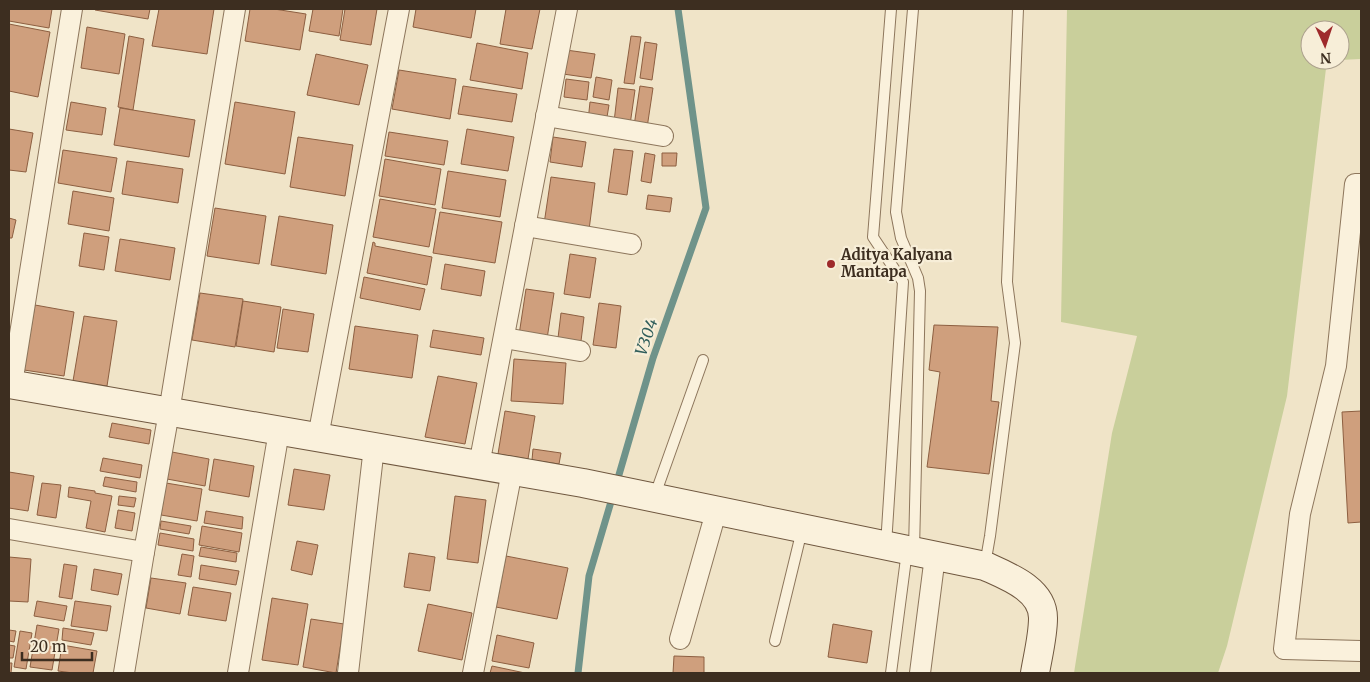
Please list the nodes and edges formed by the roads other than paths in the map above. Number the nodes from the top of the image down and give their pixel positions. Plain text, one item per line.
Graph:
1 (72, 9) edge
2 (235, 9) edge
3 (399, 9) edge
4 (567, 9) edge
5 (891, 9) edge
6 (913, 9) edge
7 (1018, 9) edge
8 (546, 116) junction
9 (663, 136) dead end
10 (1361, 184) edge
11 (525, 226) junction
12 (631, 244) dead end
13 (504, 338) junction
14 (580, 351) dead end
15 (703, 360) dead end
16 (10, 384) edge
17 (169, 412) junction
18 (279, 431) junction
19 (318, 438) junction
20 (374, 447) junction
21 (479, 466) junction
22 (512, 471) junction
23 (646, 497) junction
24 (716, 512) junction
25 (9, 529) edge
26 (803, 529) junction
27 (910, 551) junction
28 (144, 552) junction
29 (985, 566) junction
30 (680, 639) dead end
31 (775, 641) dead end
32 (1361, 651) edge
33 (124, 673) edge
34 (238, 673) edge
35 (348, 673) edge
36 (473, 673) edge
37 (891, 673) edge
38 (920, 673) edge
39 (1035, 673) edge

1 - 16 street
2 - 17 street
3 - 19 street
4 - 8 street
5 - 27 lane
6 - 27 lane
7 - 29 lane
8 - 9 street
8 - 11 street
10 - 32 street
11 - 12 street
11 - 13 street
13 - 14 street
13 - 21 street
15 - 23 lane
16 - 17 street
17 - 18 street
17 - 28 street
18 - 19 street
18 - 34 street
19 - 20 street
20 - 21 street
20 - 35 street
21 - 22 street
22 - 23 street
22 - 36 street
23 - 24 street
24 - 26 street
24 - 30 street
25 - 28 street
26 - 27 street
26 - 31 lane
27 - 29 street
27 - 37 lane
27 - 38 street
28 - 33 street
29 - 39 street

